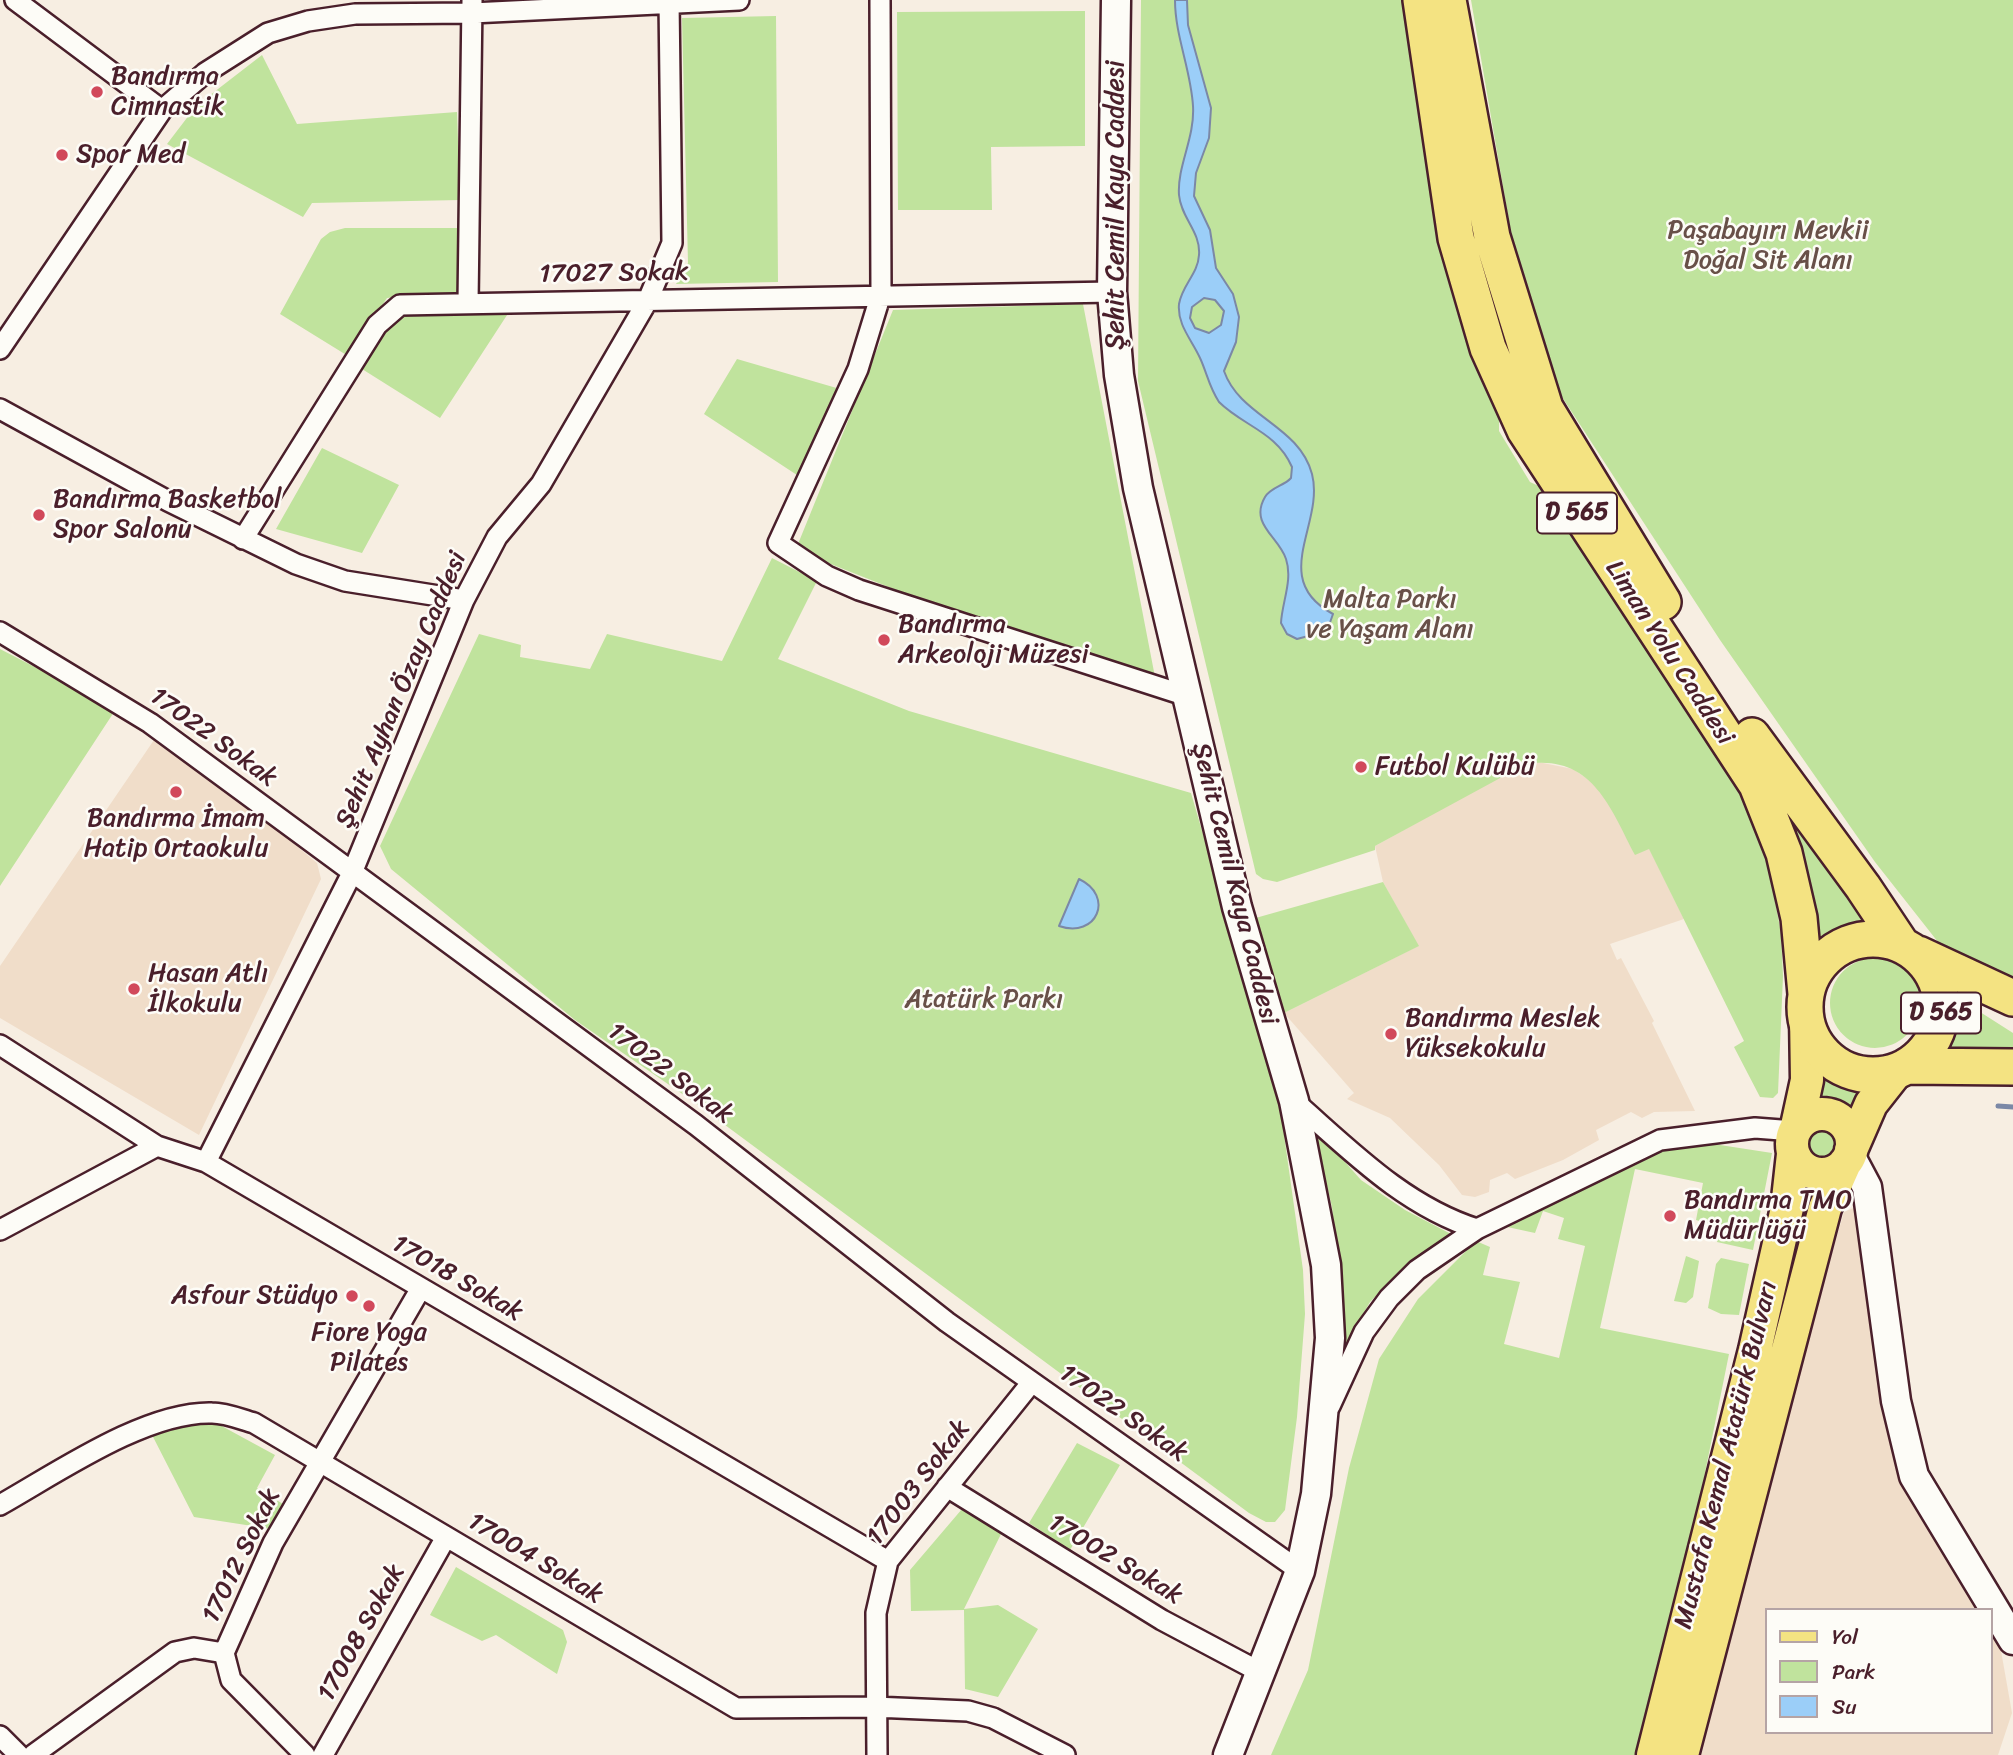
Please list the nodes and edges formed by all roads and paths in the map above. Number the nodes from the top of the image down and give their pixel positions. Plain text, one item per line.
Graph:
1 (15, 0) edge
2 (738, 0) edge
3 (880, 0) edge
4 (1116, 0) edge
5 (1421, 0) edge
6 (1448, 0) edge
7 (669, 1) edge
8 (472, 6) edge
9 (162, 110) junction
10 (1112, 292) junction
11 (881, 294) junction
12 (648, 300) junction
13 (468, 303) junction
14 (0, 349) edge
15 (0, 409) edge
16 (243, 539) junction
17 (464, 600) junction
18 (0, 632) edge
19 (1187, 696) junction
20 (352, 873) junction
21 (1909, 949) junction
22 (2013, 998) edge
23 (1806, 1004) junction
24 (0, 1045) edge
25 (2013, 1067) edge
26 (1902, 1068) junction
27 (1294, 1101) junction
28 (1794, 1140) junction
29 (157, 1146) junction
30 (1849, 1156) junction
31 (206, 1162) junction
32 (1476, 1228) junction
33 (0, 1230) edge
34 (421, 1288) junction
35 (1032, 1382) junction
36 (1325, 1417) junction
37 (320, 1462) junction
38 (947, 1487) junction
39 (0, 1505) edge
40 (446, 1537) junction
41 (888, 1561) junction
42 (1300, 1571) junction
43 (2013, 1640) edge
44 (224, 1653) junction
45 (1260, 1672) junction
46 (874, 1707) junction
47 (0, 1736) edge
48 (19, 1755) edge
49 (33, 1755) edge
50 (305, 1755) edge
51 (323, 1755) edge
52 (877, 1755) edge
53 (1065, 1755) edge
54 (1228, 1755) edge
55 (1653, 1755) edge
56 (1682, 1755) edge

1 - 9 street
2 - 7 street
3 - 11 street
4 - 10 street, Şehit Cemil Kaya Caddesi
5 - 23 highway, Liman Yolu Caddesi / D 565
6 - 21 highway, Liman Yolu Caddesi / D 565
7 - 8 street
7 - 12 street, Şehit Ayhan Özay Caddesi
8 - 9 street
8 - 13 street
9 - 14 street
10 - 11 street, 17027 Sokak
10 - 19 street, Şehit Cemil Kaya Caddesi
11 - 12 street, 17027 Sokak
11 - 19 street
12 - 13 street, 17027 Sokak
12 - 17 street, Şehit Ayhan Özay Caddesi
13 - 16 street, 17027 Sokak
15 - 16 street
16 - 17 street
17 - 20 street, Şehit Ayhan Özay Caddesi
18 - 20 street, 17022 Sokak
19 - 27 street, Şehit Cemil Kaya Caddesi
20 - 31 street, Şehit Ayhan Özay Caddesi
20 - 35 street, 17022 Sokak
21 - 22 highway, Liman Yolu Caddesi / D 565
21 - 23 highway, D 565
21 - 26 highway, D 565
23 - 26 highway, D 565
23 - 28 main road, Mustafa Kemal Atatürk Bulvarı
24 - 29 street, 17018 Sokak
25 - 26 highway, D 565
26 - 30 main road, Mustafa Kemal Atatürk Bulvarı
27 - 32 street
27 - 36 street, Şehit Cemil Kaya Caddesi
28 - 30 main road
28 - 30 main road
28 - 32 street
28 - 55 main road, Mustafa Kemal Atatürk Bulvarı
29 - 31 street, 17018 Sokak
29 - 33 street
30 - 43 street
30 - 56 main road, Mustafa Kemal Atatürk Bulvarı
31 - 34 street, 17018 Sokak
32 - 36 street
34 - 37 street, 17012 Sokak
34 - 41 street, 17018 Sokak
35 - 38 street, 17003 Sokak
35 - 42 street, 17022 Sokak
36 - 42 street, Şehit Cemil Kaya Caddesi
37 - 39 street, 17004 Sokak
37 - 40 street, 17004 Sokak
37 - 44 street, 17012 Sokak
38 - 41 street, 17003 Sokak
38 - 45 street, 17002 Sokak
40 - 46 street, 17004 Sokak
40 - 51 street, 17008 Sokak
41 - 46 street, 17003 Sokak
42 - 45 street, Şehit Cemil Kaya Caddesi
44 - 49 street, 17012 Sokak
44 - 50 street
45 - 54 street, Şehit Cemil Kaya Caddesi
46 - 52 street, 17003 Sokak
46 - 53 street, 17004 Sokak
47 - 48 street

